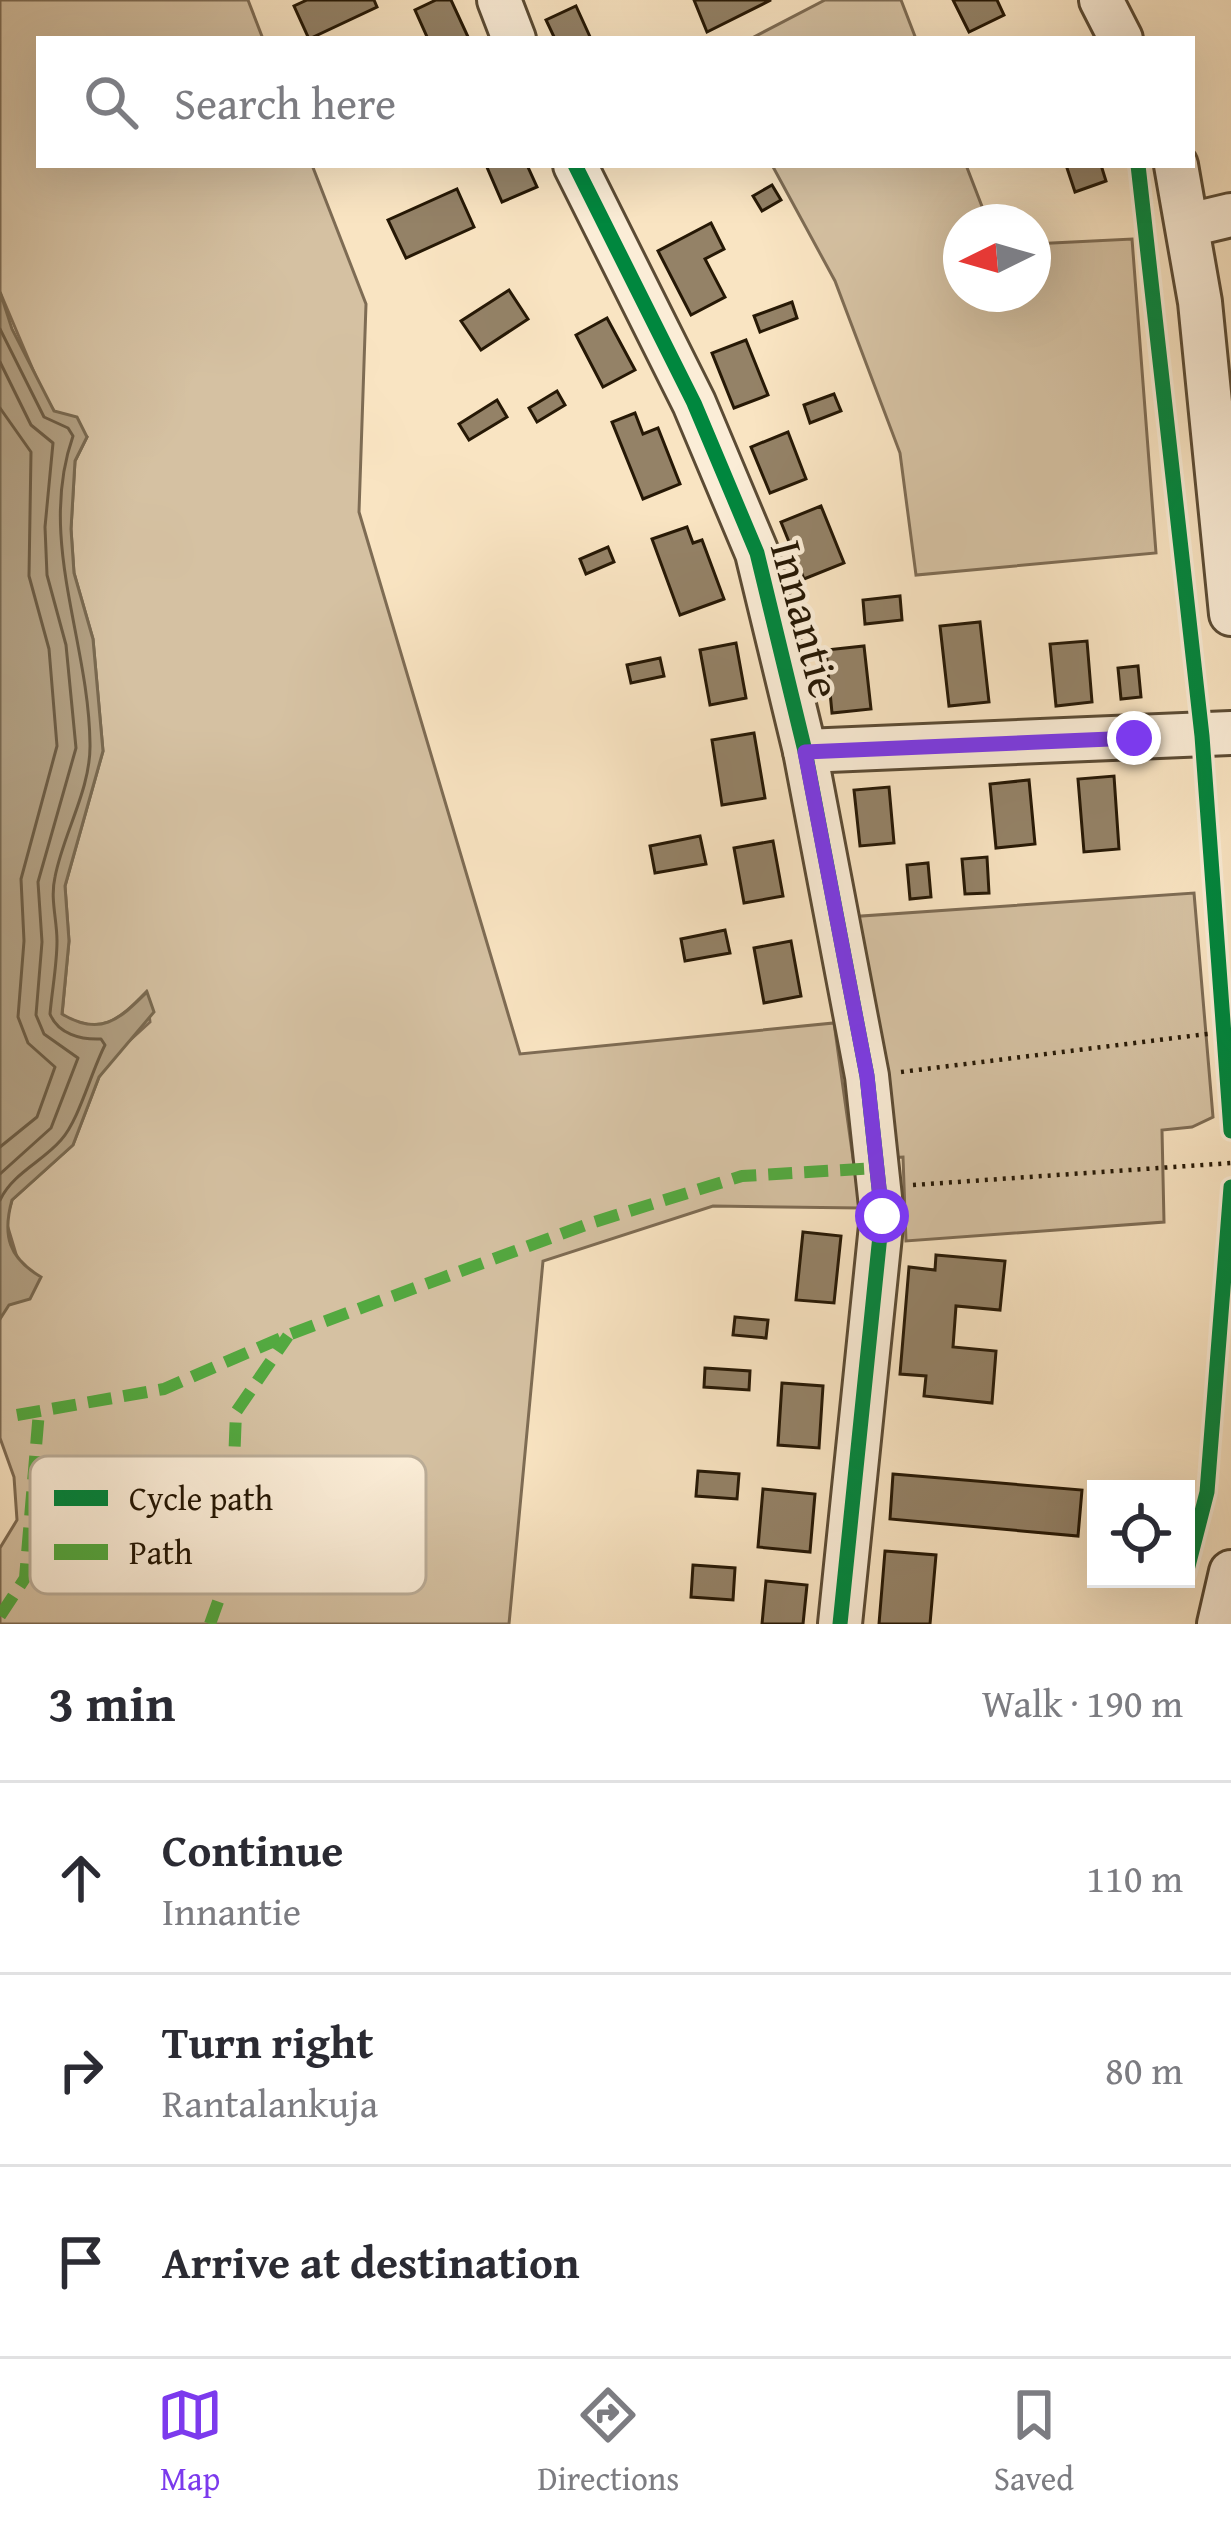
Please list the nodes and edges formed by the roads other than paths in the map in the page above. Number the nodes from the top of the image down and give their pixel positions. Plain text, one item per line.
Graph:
1 (499, 0) edge
2 (1102, 0) edge
3 (513, 36) edge
4 (1120, 36) edge
5 (576, 168) edge
6 (1176, 168) edge
7 (1231, 215) edge
8 (1189, 225) junction
9 (1231, 614) edge
10 (1231, 733) edge
11 (805, 752) junction
12 (1231, 1572) edge
13 (840, 1624) edge
14 (1219, 1624) edge

1 - 3 street
2 - 4 street
5 - 11 street, Innantie
6 - 8 street
7 - 8 street
8 - 9 street
10 - 11 street
11 - 13 street, Innantie
12 - 14 street

